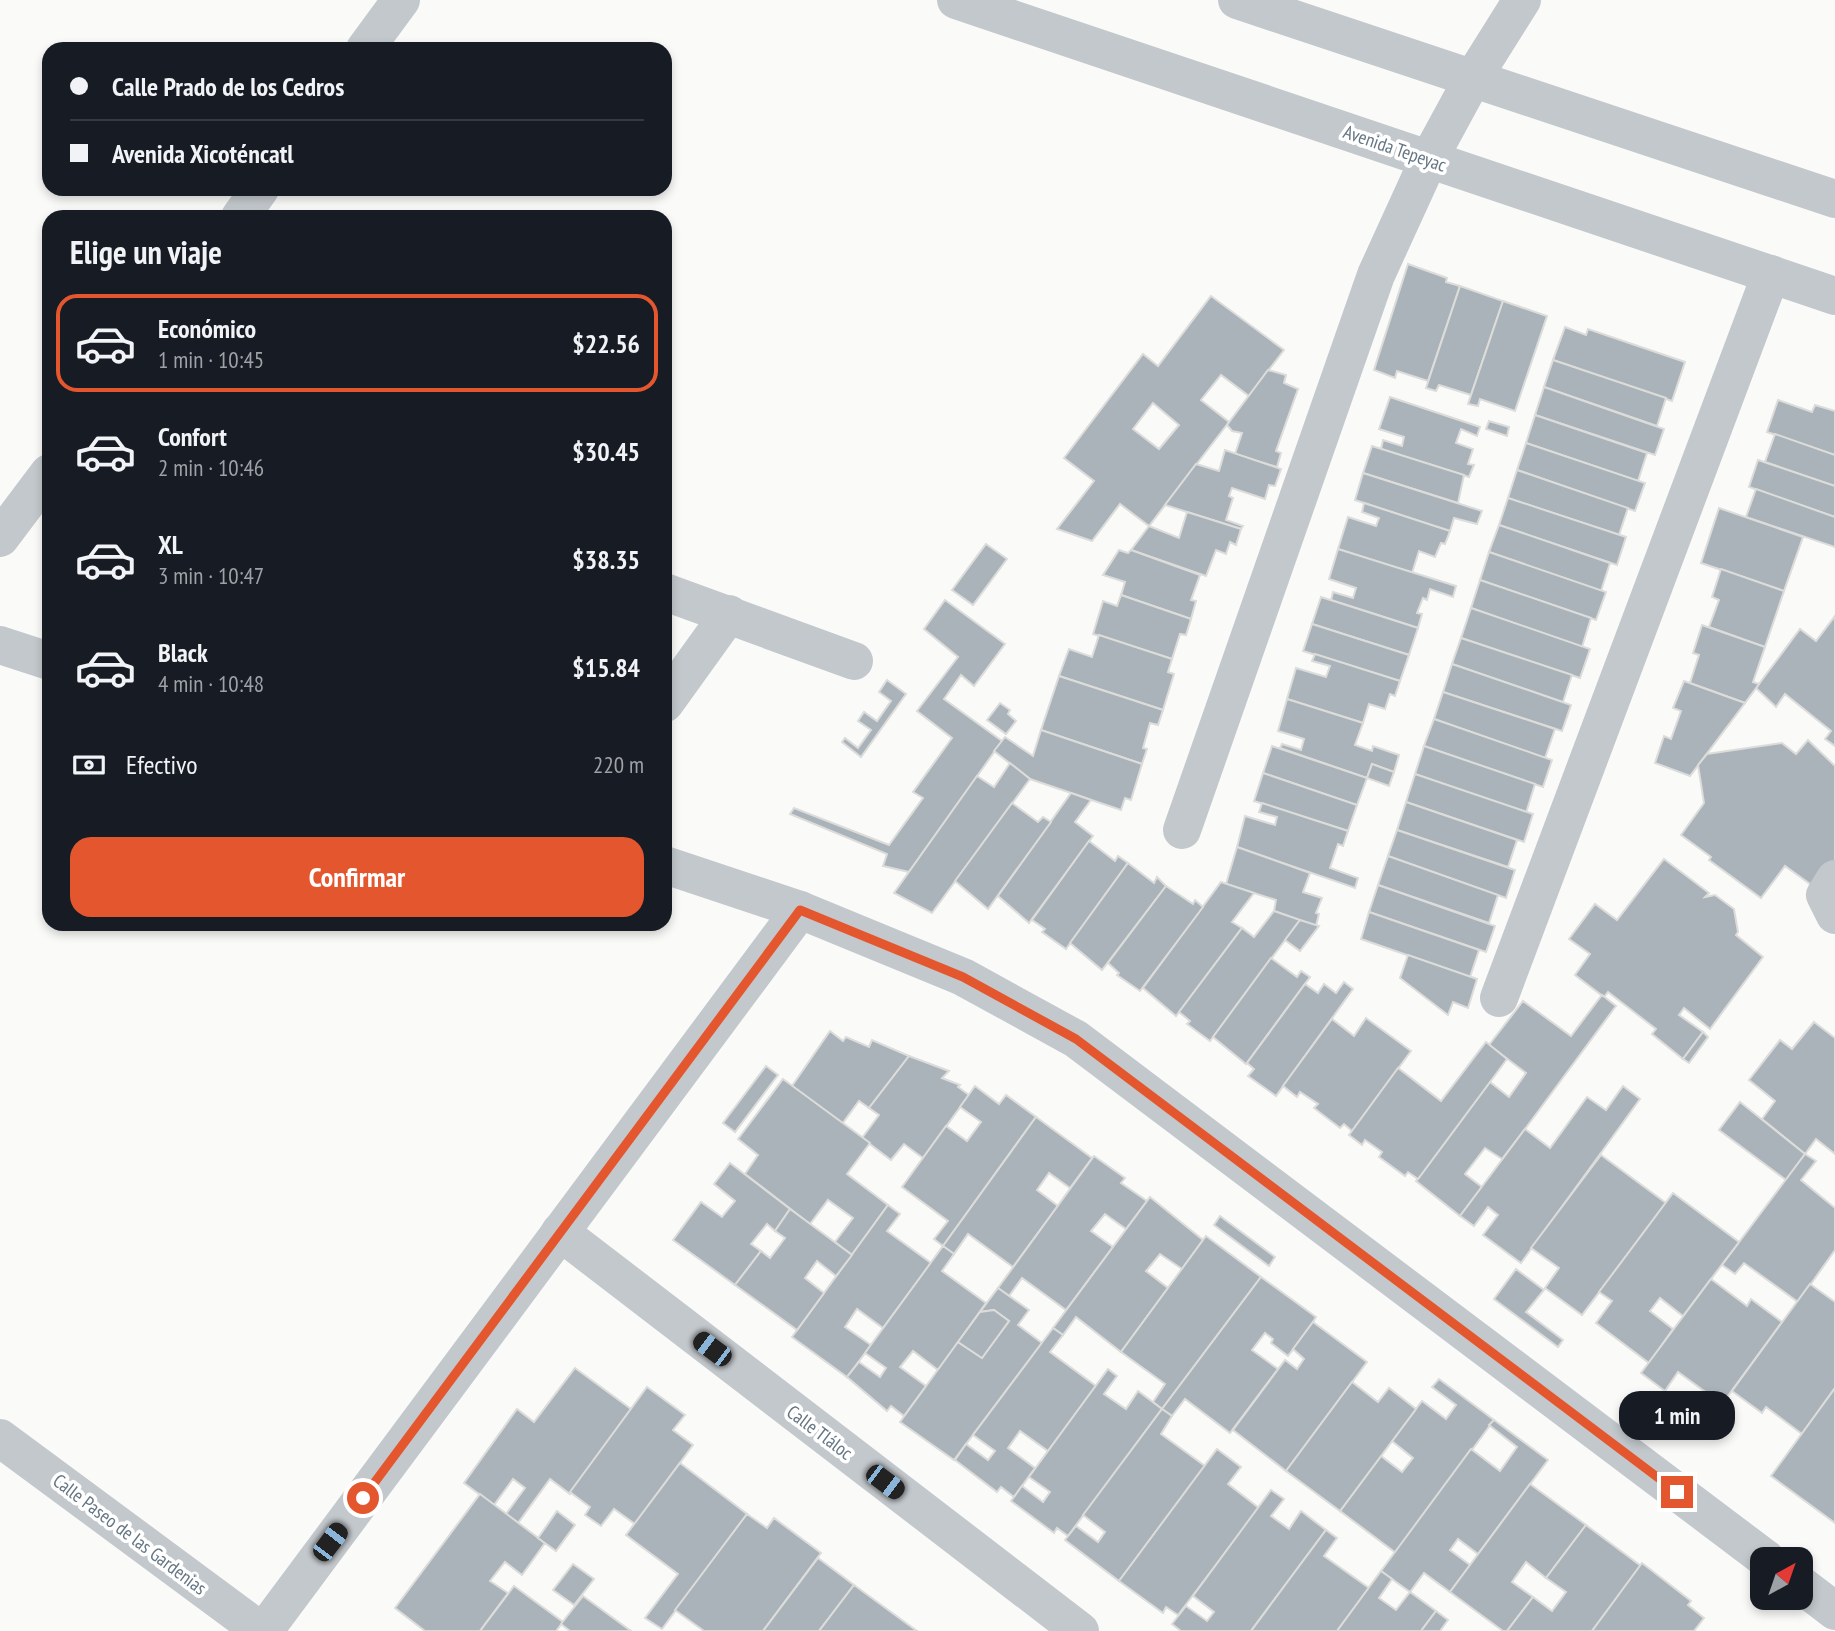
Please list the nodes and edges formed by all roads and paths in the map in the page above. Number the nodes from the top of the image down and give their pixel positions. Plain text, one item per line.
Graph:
1 (401, 0) edge
2 (956, 0) edge
3 (1237, 0) edge
4 (1522, 0) edge
5 (370, 42) edge
6 (1473, 78) junction
7 (1429, 159) junction
8 (1835, 199) edge
9 (1771, 274) junction
10 (1835, 296) edge
11 (42, 481) edge
12 (0, 538) edge
13 (672, 594) edge
14 (729, 614) junction
15 (0, 645) edge
16 (42, 659) edge
17 (854, 661) dead end
18 (672, 693) edge
19 (1182, 830) dead end
20 (672, 867) edge
21 (1835, 879) edge
22 (800, 910) junction
23 (1835, 915) edge
24 (1499, 998) dead end
25 (560, 1233) junction
26 (0, 1438) edge
27 (1750, 1547) edge
28 (1813, 1594) edge
29 (1835, 1611) edge
30 (263, 1631) edge
31 (1080, 1631) edge

1 - 5 street
2 - 7 street, Avenida Tepeyac
3 - 6 street
4 - 6 street
6 - 7 street
6 - 8 street
7 - 9 street, Avenida Tepeyac
7 - 19 street
9 - 10 street, Avenida Tepeyac
9 - 24 street
11 - 12 street
13 - 14 street
14 - 17 street
14 - 18 street
15 - 16 street
20 - 22 street
21 - 23 street
22 - 25 street
22 - 27 street
25 - 30 street
25 - 31 street, Calle Tláloc
26 - 30 street, Calle Paseo de las Gardenias
28 - 29 street

